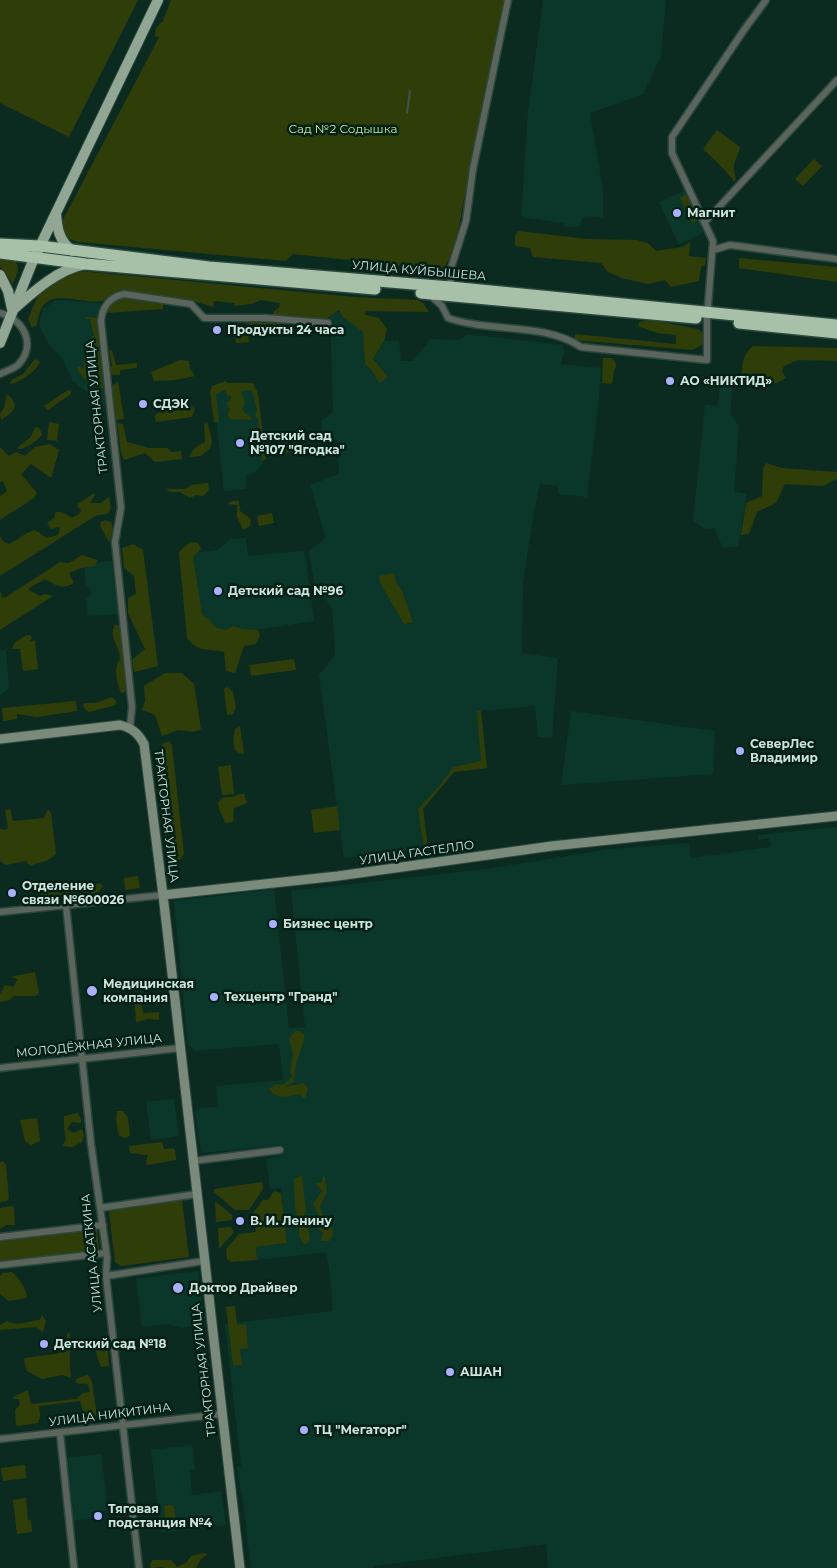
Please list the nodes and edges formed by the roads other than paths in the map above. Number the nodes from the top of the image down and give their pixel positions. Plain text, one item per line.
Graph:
1 (158, 0) edge
2 (508, 0) edge
3 (766, 0) edge
4 (837, 80) edge
5 (56, 212) junction
6 (705, 222) junction
7 (0, 244) edge
8 (713, 250) junction
9 (37, 251) junction
10 (73, 251) junction
11 (0, 253) edge
12 (837, 259) edge
13 (86, 264) junction
14 (0, 275) edge
15 (450, 287) junction
16 (426, 293) junction
17 (7, 313) edge
18 (707, 315) junction
19 (328, 323) dead end
20 (837, 325) edge
21 (837, 333) edge
22 (0, 343) edge
23 (0, 374) edge
24 (130, 728) junction
25 (0, 739) edge
26 (837, 816) edge
27 (163, 895) junction
28 (66, 905) junction
29 (0, 912) edge
30 (180, 1048) junction
31 (82, 1058) junction
32 (0, 1068) edge
33 (280, 1150) dead end
34 (193, 1161) junction
35 (197, 1194) junction
36 (100, 1208) junction
37 (103, 1225) junction
38 (0, 1237) edge
39 (106, 1253) junction
40 (204, 1261) junction
41 (0, 1265) edge
42 (106, 1276) junction
43 (222, 1414) junction
44 (124, 1424) junction
45 (60, 1432) junction
46 (0, 1439) edge
47 (74, 1568) edge
48 (139, 1568) edge
49 (240, 1568) edge

1 - 5 main road
2 - 15 street
3 - 6 street
4 - 6 street
5 - 9 main road
5 - 10 main road
6 - 8 street
7 - 9 highway, УЛИЦА КУЙБЫШЕВА
8 - 12 street
8 - 18 street
9 - 10 highway, УЛИЦА КУЙБЫШЕВА
9 - 11 highway, УЛИЦА КУЙБЫШЕВА
9 - 13 highway, УЛИЦА КУЙБЫШЕВА
9 - 17 main road
10 - 15 highway, УЛИЦА КУЙБЫШЕВА
13 - 16 highway, УЛИЦА КУЙБЫШЕВА
13 - 17 main road
14 - 17 main road
15 - 18 highway, УЛИЦА КУЙБЫШЕВА
16 - 18 highway, УЛИЦА КУЙБЫШЕВА
16 - 18 street
17 - 22 main road
17 - 23 street
18 - 20 highway, УЛИЦА КУЙБЫШЕВА
18 - 21 highway, УЛИЦА КУЙБЫШЕВА
19 - 24 street, ТРАКТОРНАЯ УЛИЦА
24 - 25 main road
24 - 27 main road, ТРАКТОРНАЯ УЛИЦА
26 - 27 main road, УЛИЦА ГАСТЕЛЛО
27 - 28 street, УЛИЦА ГАСТЕЛЛО
27 - 30 main road, ТРАКТОРНАЯ УЛИЦА
28 - 29 street, УЛИЦА ГАСТЕЛЛО
28 - 31 street, УЛИЦА АСАТКИНА
30 - 31 street, МОЛОДЁЖНАЯ УЛИЦА
30 - 34 main road, ТРАКТОРНАЯ УЛИЦА
31 - 32 street, МОЛОДЁЖНАЯ УЛИЦА
31 - 36 street, УЛИЦА АСАТКИНА
33 - 34 street
34 - 35 main road, ТРАКТОРНАЯ УЛИЦА
35 - 36 street
35 - 40 main road, ТРАКТОРНАЯ УЛИЦА
36 - 37 street, УЛИЦА АСАТКИНА
37 - 38 street
37 - 39 street, УЛИЦА АСАТКИНА
39 - 41 street
39 - 42 street, УЛИЦА АСАТКИНА
40 - 42 street
40 - 43 main road, ТРАКТОРНАЯ УЛИЦА
42 - 44 street, УЛИЦА АСАТКИНА
43 - 44 street, УЛИЦА НИКИТИНА
43 - 49 main road, ТРАКТОРНАЯ УЛИЦА
44 - 45 street, УЛИЦА НИКИТИНА
44 - 48 street, УЛИЦА АСАТКИНА
45 - 46 street, УЛИЦА НИКИТИНА
45 - 47 street

